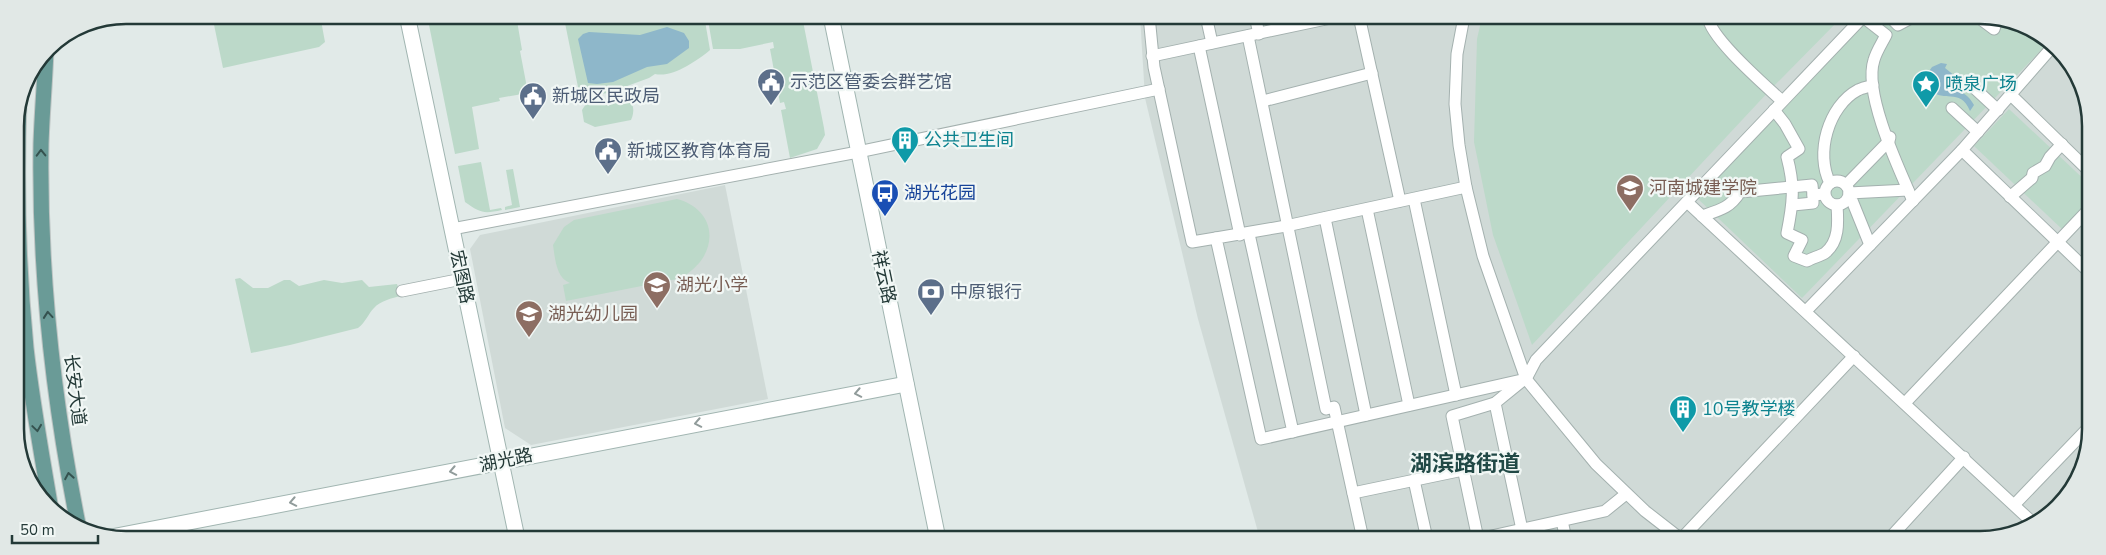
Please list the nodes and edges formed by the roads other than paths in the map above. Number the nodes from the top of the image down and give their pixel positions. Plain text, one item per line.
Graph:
1 (409, 24) edge
2 (833, 24) edge
3 (1150, 24) edge
4 (1208, 24) edge
5 (1254, 24) edge
6 (1291, 24) edge
7 (1361, 24) edge
8 (1463, 24) edge
9 (1710, 24) edge
10 (1856, 24) edge
11 (1871, 24) edge
12 (1892, 24) edge
13 (1253, 35) junction
14 (1886, 36) junction
15 (1212, 44) junction
16 (1200, 46) junction
17 (2050, 50) edge
18 (1152, 56) junction
19 (45, 63) edge
20 (1372, 73) junction
21 (1873, 85) junction
22 (1972, 86) dead end
23 (1159, 89) junction
24 (2011, 95) junction
25 (1262, 101) junction
26 (1782, 102) junction
27 (1952, 108) dead end
28 (1774, 110) junction
29 (1998, 110) junction
30 (1978, 132) junction
31 (1889, 139) junction
32 (2062, 144) junction
33 (1962, 150) junction
34 (858, 152) junction
35 (2082, 164) edge
36 (1793, 185) junction
37 (1466, 188) junction
38 (1847, 189) junction
39 (1908, 190) junction
40 (1823, 191) junction
41 (2010, 197) junction
42 (1414, 198) junction
43 (1400, 201) junction
44 (1912, 201) junction
45 (1687, 202) junction
46 (1793, 205) junction
47 (1837, 205) junction
48 (1367, 209) junction
49 (1702, 216) junction
50 (2082, 216) edge
51 (1325, 218) junction
52 (1286, 226) junction
53 (452, 229) junction
54 (1245, 234) junction
55 (1216, 238) junction
56 (2057, 242) junction
57 (1870, 245) junction
58 (2082, 265) edge
59 (462, 279) junction
60 (402, 291) dead end
61 (1806, 311) junction
62 (24, 320) edge
63 (1854, 356) junction
64 (1526, 379) junction
65 (906, 384) junction
66 (1456, 395) junction
67 (1495, 403) junction
68 (1906, 403) junction
69 (1409, 405) junction
70 (1366, 415) junction
71 (1337, 421) junction
72 (1293, 432) junction
73 (2082, 435) edge
74 (1964, 458) junction
75 (500, 462) junction
76 (1464, 470) junction
77 (1414, 480) junction
78 (1353, 493) junction
79 (1626, 494) junction
80 (49, 496) edge
81 (2015, 504) junction
82 (77, 519) edge
83 (2029, 519) edge
84 (1562, 521) junction
85 (142, 531) edge
86 (515, 531) edge
87 (936, 531) edge
88 (1361, 531) edge
89 (1425, 531) edge
90 (1476, 531) edge
91 (1522, 531) edge
92 (1532, 531) edge
93 (1564, 531) edge
94 (1671, 531) edge
95 (1689, 531) edge
96 (1896, 531) edge

1 - 53 street, 宏图路
2 - 34 street, 祥云路
3 - 18 street
4 - 15 street
5 - 13 street
6 - 13 street
7 - 20 street
8 - 37 street
9 - 26 street
10 - 26 street
11 - 14 street
12 - 14 street
13 - 15 street
13 - 25 street
14 - 21 street
15 - 16 street
16 - 18 street
16 - 54 street
17 - 24 street
18 - 23 street
82 -> 19 main road, 长安大道
20 - 25 street
20 - 43 street
21 - 31 street
21 - 40 street
22 - 29 street
23 - 34 street
23 - 55 street
24 - 29 street
24 - 32 street
25 - 52 street
26 - 28 street
27 - 30 street
28 - 36 street
28 - 45 street
29 - 30 street
30 - 33 street
31 - 38 street
31 - 39 street
32 - 35 street
32 - 41 street
33 - 41 street
33 - 44 street
34 - 53 street
34 - 65 street, 祥云路
36 - 40 street
36 - 46 street
36 - 49 street
37 - 42 street
37 - 64 street
38 - 39 street
38 - 40 street
38 - 47 street
38 - 57 street
39 - 44 street
40 - 46 street
40 - 47 street
41 - 56 street
42 - 43 street
42 - 66 street
43 - 48 street
44 - 57 street
45 - 49 street
45 - 64 street
46 - 47 street
48 - 51 street
48 - 69 street
49 - 61 street
50 - 56 street
51 - 52 street
51 - 70 street
52 - 54 street
52 - 71 street
53 - 59 street, 宏图路
54 - 55 street
54 - 72 street
55 - 72 street
56 - 58 street
56 - 68 street
57 - 61 street
59 - 60 street
59 - 75 street, 宏图路
61 - 63 street
62 -> 80 main road
63 - 68 street
63 - 95 street
64 - 66 street
64 - 67 street
64 - 79 street
65 -> 75 street, 湖光路
65 - 87 street, 祥云路
66 - 69 street
67 - 76 street
67 - 91 street
68 - 74 street
69 - 70 street
70 - 71 street
71 - 72 street
71 - 78 street
73 - 81 street
74 - 81 street
74 - 96 street
75 -> 85 street, 湖光路
75 - 86 street, 宏图路
76 - 77 street
76 - 90 street
77 - 78 street
77 - 89 street
78 - 88 street
79 - 84 street
79 - 94 street
81 - 83 street
84 - 92 street
84 - 93 street

